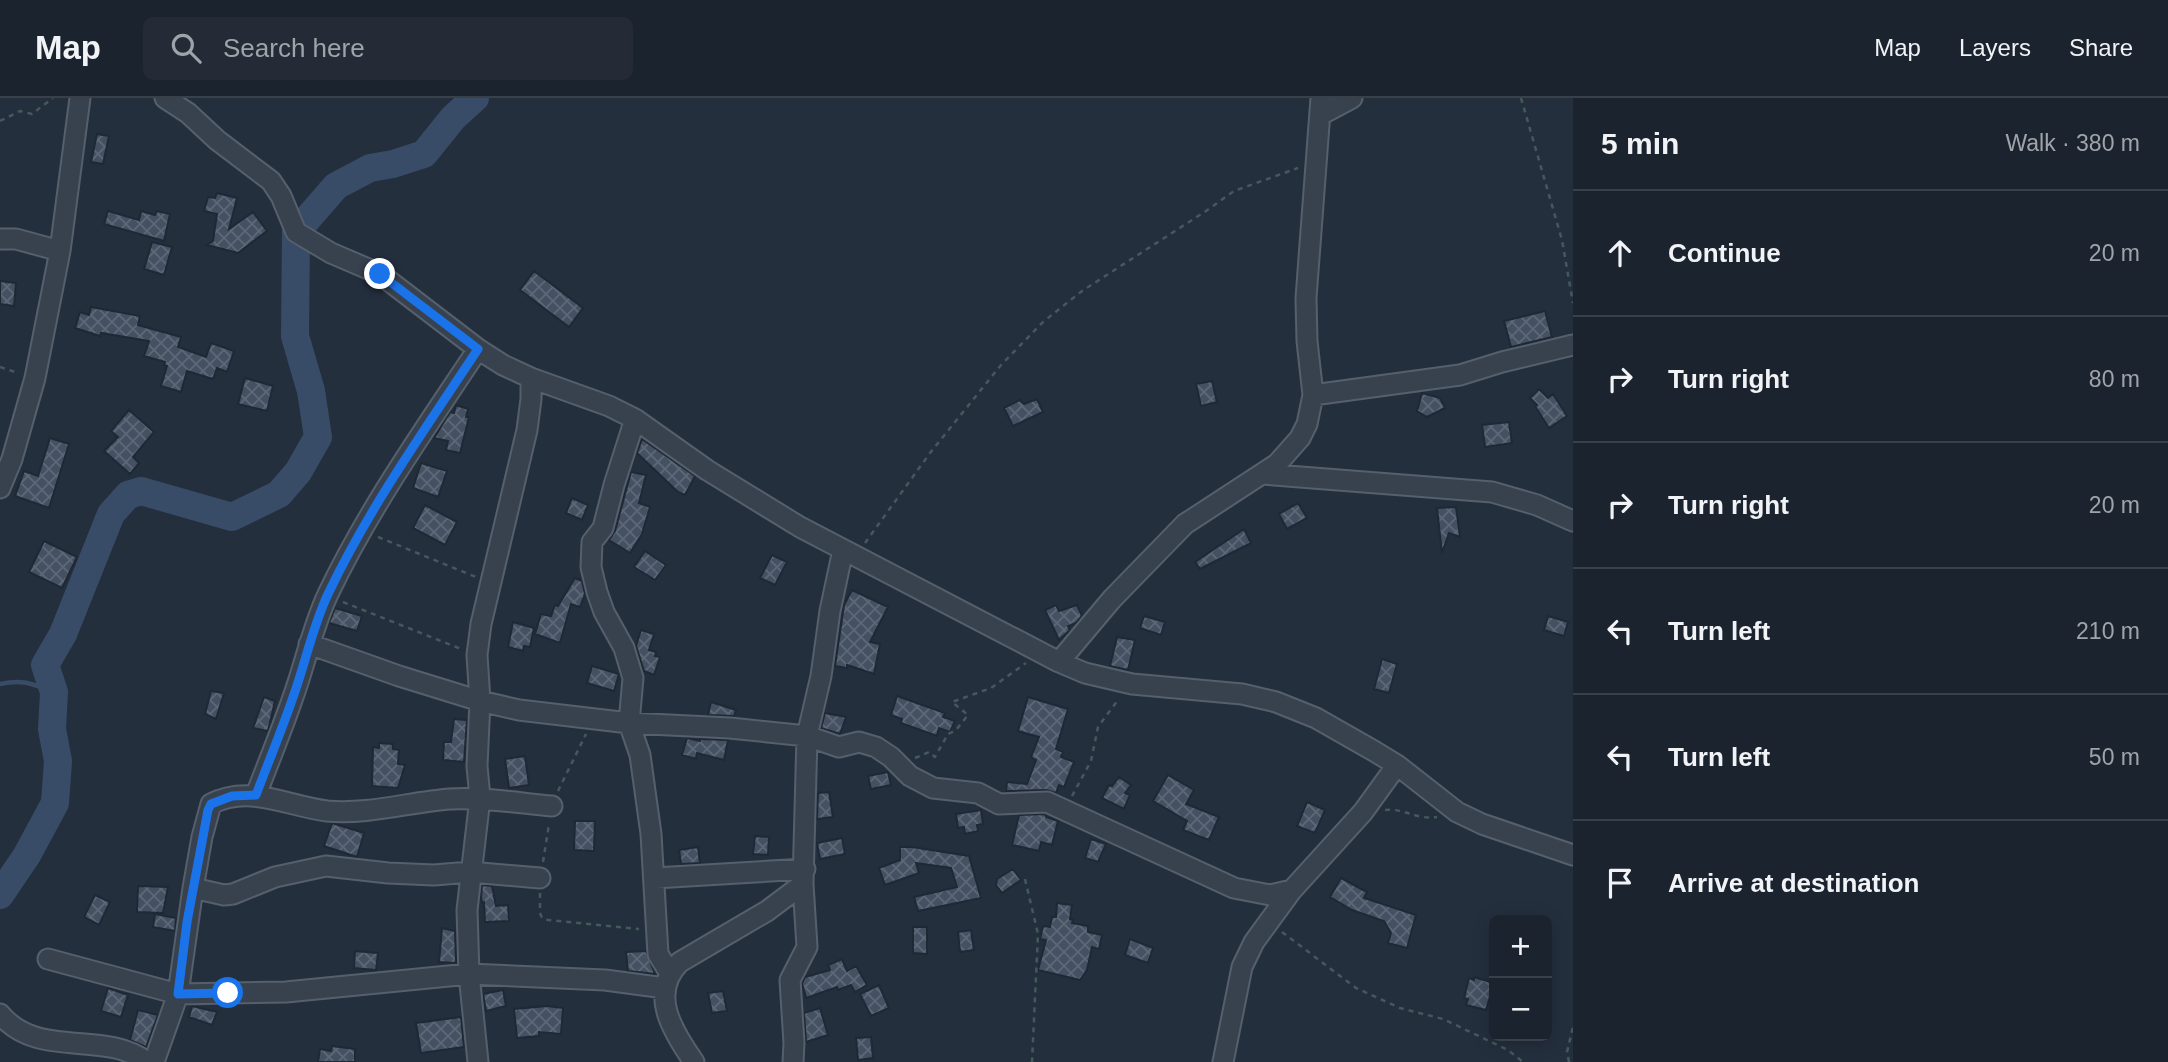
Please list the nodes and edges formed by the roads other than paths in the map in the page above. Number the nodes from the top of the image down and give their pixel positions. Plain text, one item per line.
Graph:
1 (80, 98) edge
2 (165, 98) edge
3 (1352, 98) edge
4 (1321, 106) edge
5 (0, 239) edge
6 (60, 251) junction
7 (1573, 345) edge
8 (478, 349) junction
9 (531, 378) junction
10 (1313, 396) junction
11 (635, 419) junction
12 (1262, 474) junction
13 (0, 488) edge
14 (1573, 521) edge
15 (850, 553) junction
16 (309, 644) junction
17 (1059, 662) junction
18 (480, 701) junction
19 (629, 723) junction
20 (807, 736) junction
21 (1397, 765) junction
22 (256, 795) junction
23 (480, 799) junction
24 (552, 806) road end
25 (1573, 855) edge
26 (470, 872) junction
27 (804, 876) junction
28 (655, 877) junction
29 (540, 878) road end
30 (193, 888) junction
31 (1292, 890) junction
32 (48, 960) dead end
33 (469, 974) junction
34 (667, 980) junction
35 (178, 994) junction
36 (0, 1014) edge
37 (147, 1062) edge
38 (154, 1062) edge
39 (478, 1062) edge
40 (694, 1062) edge
41 (793, 1062) edge
42 (1223, 1062) edge

1 - 6 street
2 - 8 street
3 - 4 street
4 - 10 street
5 - 6 street
6 - 13 street
7 - 10 street
8 - 9 street
8 - 16 street
9 - 11 street
9 - 18 street
10 - 12 street
11 - 15 street
11 - 19 street
12 - 14 street
12 - 17 street
15 - 17 street
15 - 20 street
16 - 18 street
16 - 22 street
17 - 21 street
18 - 19 street
18 - 23 street
19 - 20 street
19 - 28 street
20 - 27 street
20 - 31 street
21 - 25 street
21 - 31 street
22 - 23 street
22 - 30 street
23 - 24 street
23 - 26 street
26 - 29 street
26 - 30 street
26 - 33 street
27 - 28 street
27 - 34 street
27 - 41 street
28 - 34 street
30 - 35 street
31 - 42 street
32 - 35 street
33 - 34 street
33 - 35 street
33 - 39 street
34 - 40 street
35 - 38 street
36 - 37 street

